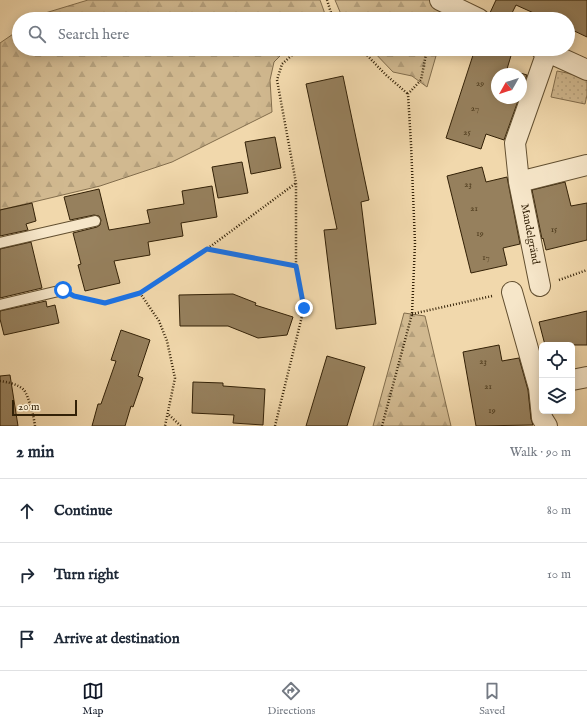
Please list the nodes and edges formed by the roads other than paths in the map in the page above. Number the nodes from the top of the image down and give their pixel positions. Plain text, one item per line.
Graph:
1 (440, 0) edge
2 (465, 12) edge
3 (542, 56) edge
4 (555, 56) edge
5 (587, 70) edge
6 (587, 165) edge
7 (519, 182) junction
8 (95, 221) dead end
9 (0, 243) edge
10 (540, 286) dead end
11 (63, 290) road end
12 (512, 292) dead end
13 (0, 306) edge
14 (587, 377) edge
15 (575, 379) edge
16 (539, 381) edge
17 (542, 414) edge
18 (547, 426) edge

1 - 2 street
3 - 7 street, Mandelgränd
4 - 5 street, Mandelgränd
6 - 7 street
7 - 10 street, Mandelgränd
8 - 9 lane
11 - 13 lane
12 - 16 street
14 - 15 street
17 - 18 street

